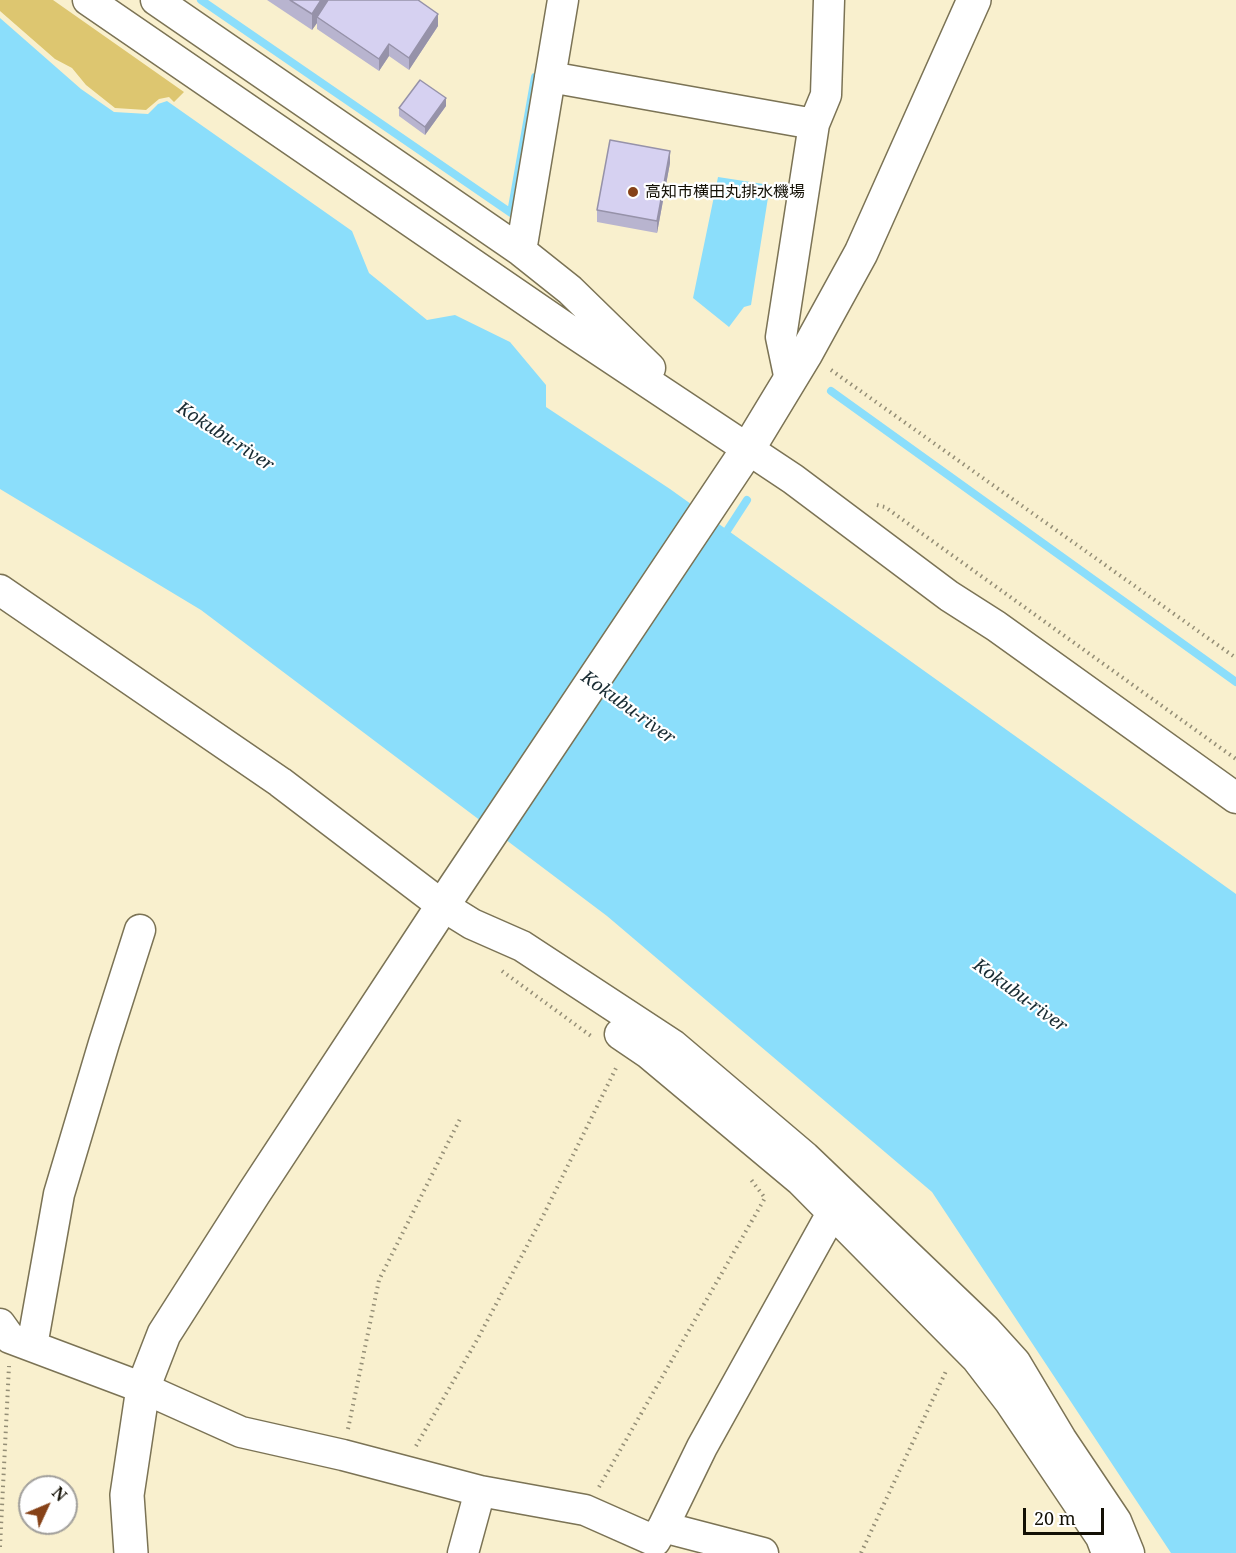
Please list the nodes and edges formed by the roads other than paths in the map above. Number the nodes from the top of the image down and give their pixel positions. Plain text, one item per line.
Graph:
1 (88, 0) edge
2 (156, 0) edge
3 (563, 0) edge
4 (829, 0) edge
5 (974, 0) edge
6 (550, 77) junction
7 (814, 124) junction
8 (521, 251) junction
9 (790, 380) junction
10 (672, 399) junction
11 (741, 460) junction
12 (0, 590) edge
13 (0, 614) edge
14 (1236, 798) edge
15 (340, 828) junction
16 (449, 896) junction
17 (472, 924) junction
18 (140, 930) dead end
19 (806, 1172) junction
20 (832, 1213) junction
21 (14, 1336) edge
22 (142, 1388) junction
23 (480, 1491) junction
24 (663, 1527) junction
25 (131, 1553) edge
26 (463, 1553) edge
27 (763, 1553) edge
28 (1107, 1553) edge
29 (1128, 1553) edge

1 - 10 street
2 - 8 street
3 - 6 street
4 - 7 street
5 - 9 street
6 - 7 street
6 - 8 street
7 - 9 street
8 - 10 street
9 - 11 street
10 - 11 street
11 - 14 street
11 - 16 street
12 - 15 street
13 - 15 street
15 - 16 street
16 - 17 street
16 - 22 street
17 - 19 street
17 - 19 street
18 - 21 street
19 - 20 street
19 - 29 street
20 - 24 street
20 - 28 street
21 - 22 street
22 - 23 street
22 - 25 street
23 - 24 street
23 - 26 street
24 - 27 street

